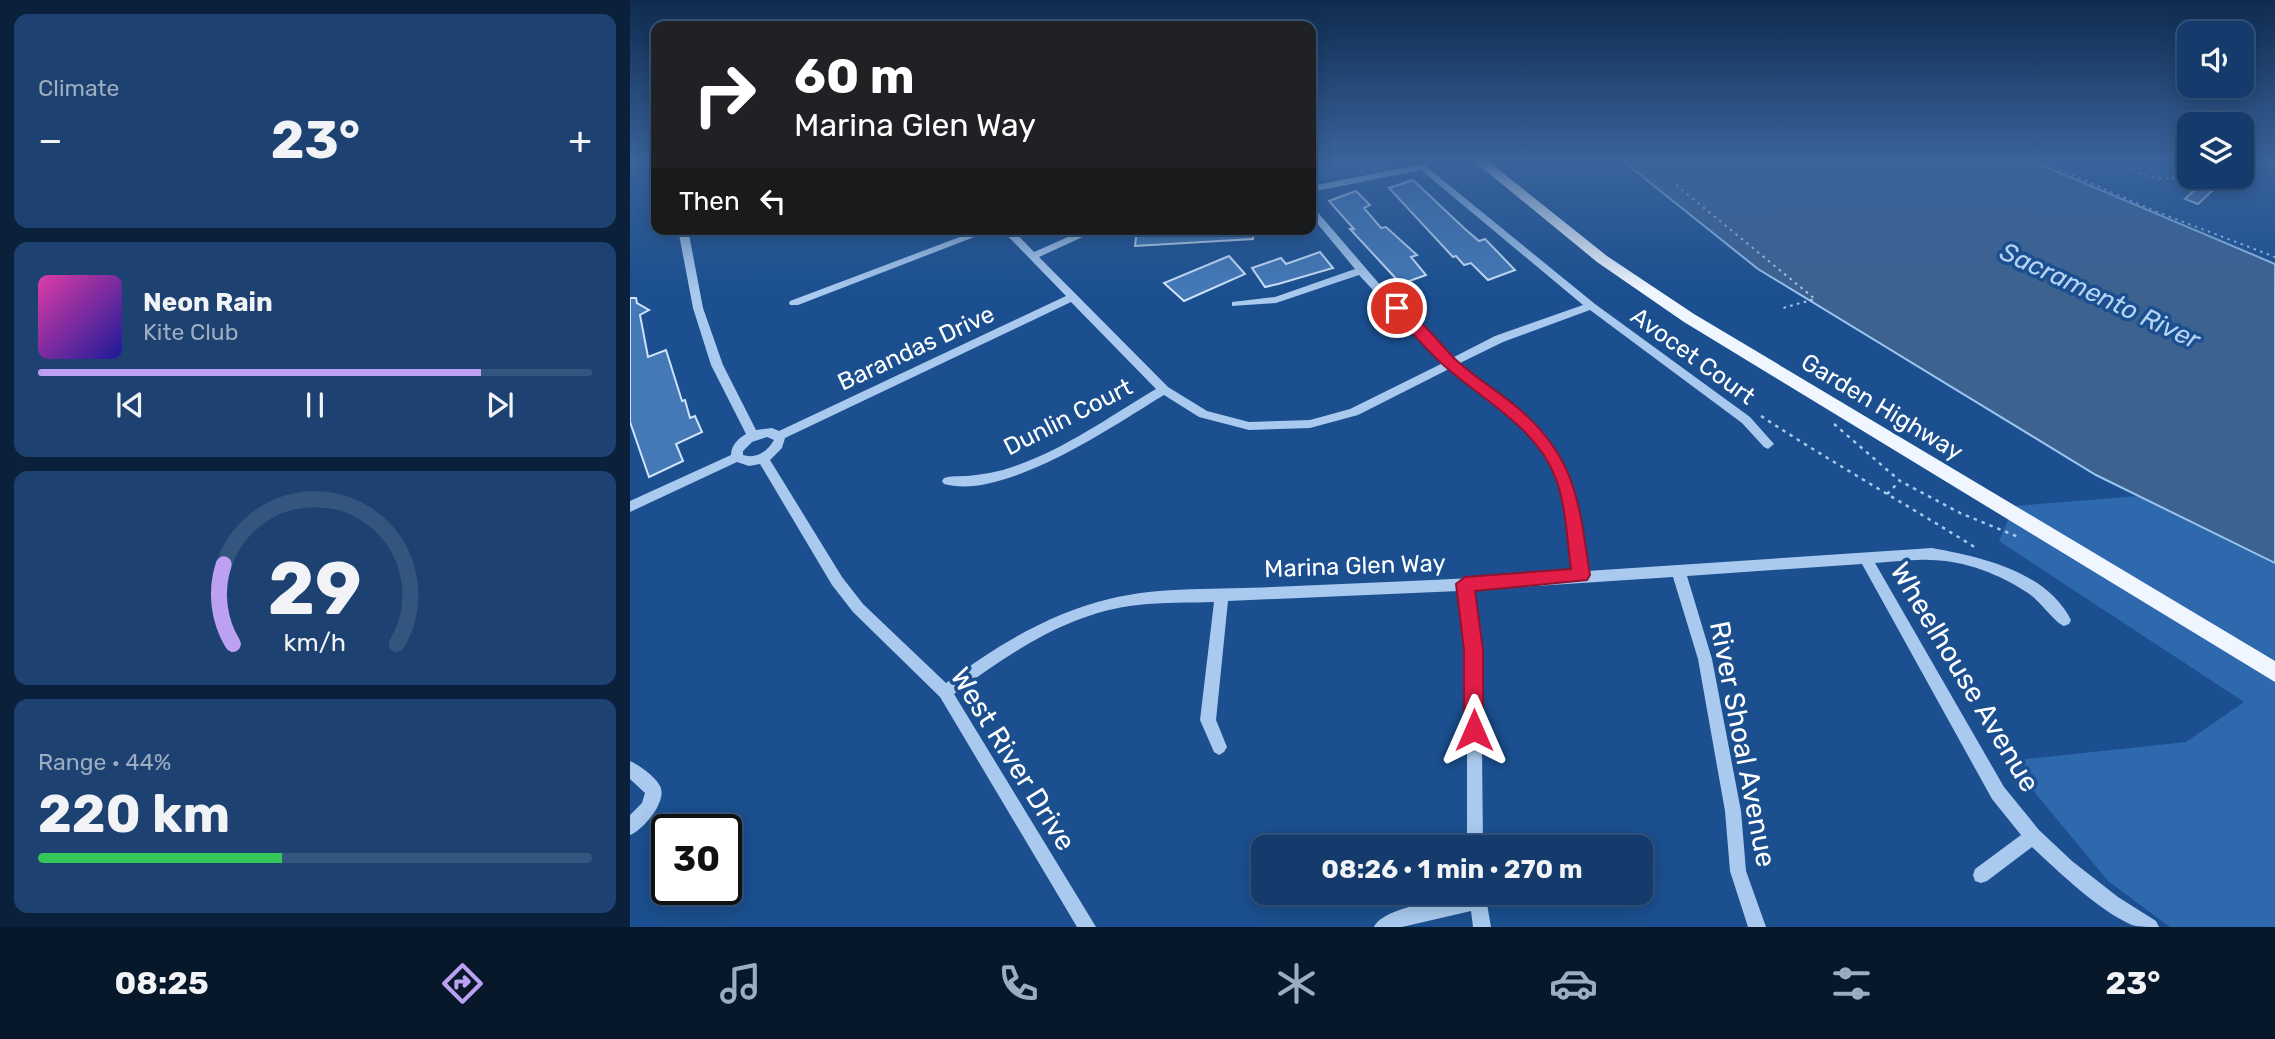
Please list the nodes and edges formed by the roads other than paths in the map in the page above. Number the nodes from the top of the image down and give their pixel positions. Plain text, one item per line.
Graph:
1 (1468, 204) edge
2 (1533, 204) edge
3 (1316, 216) edge
4 (683, 235) edge
5 (974, 235) edge
6 (1012, 235) edge
7 (1082, 235) edge
8 (1032, 257) junction
9 (1360, 271) junction
10 (1072, 297) junction
11 (794, 303) dead end
12 (1236, 304) dead end
13 (1591, 306) junction
14 (1452, 364) junction
15 (1164, 390) junction
16 (753, 435) junction
17 (779, 436) junction
18 (1768, 444) dead end
19 (737, 457) junction
20 (763, 458) junction
21 (948, 481) dead end
22 (630, 507) edge
23 (1866, 559) junction
24 (1678, 570) junction
25 (1581, 575) junction
26 (1465, 584) junction
27 (1222, 594) junction
28 (2064, 620) dead end
29 (2275, 672) edge
30 (945, 692) junction
31 (1219, 747) dead end
32 (630, 769) edge
33 (630, 827) edge
34 (1475, 835) edge
35 (2033, 836) junction
36 (1981, 875) dead end
37 (1448, 905) edge
38 (1478, 905) edge
39 (1087, 927) edge
40 (1383, 927) edge
41 (1482, 927) edge
42 (1757, 927) edge
43 (2150, 927) edge

1 - 13 street, Avocet Court
2 - 29 main road, Garden Highway
3 - 9 street
4 - 16 street
5 - 11 street
6 - 8 street
7 - 8 street
8 - 10 street
9 - 12 street
9 - 14 street
10 - 15 street
10 - 17 street, Barandas Drive
13 - 14 street
13 - 18 street, Avocet Court
14 - 15 street
14 - 25 street
15 - 21 street, Dunlin Court
16 - 17 street
16 - 19 street
17 - 20 street
19 - 20 street
19 - 22 street
20 - 30 street, West River Drive
23 - 24 street, Marina Glen Way
23 - 28 street, Marina Glen Way
23 - 35 street, Wheelhouse Avenue
24 - 25 street, Marina Glen Way
24 - 42 street, River Shoal Avenue
25 - 26 street, Marina Glen Way
26 - 27 street, Marina Glen Way
26 - 34 street
27 - 30 street, Marina Glen Way
27 - 31 street
30 - 39 street, West River Drive
32 - 33 street
35 - 36 street
35 - 43 street, Wheelhouse Avenue
37 - 40 street
38 - 41 street

